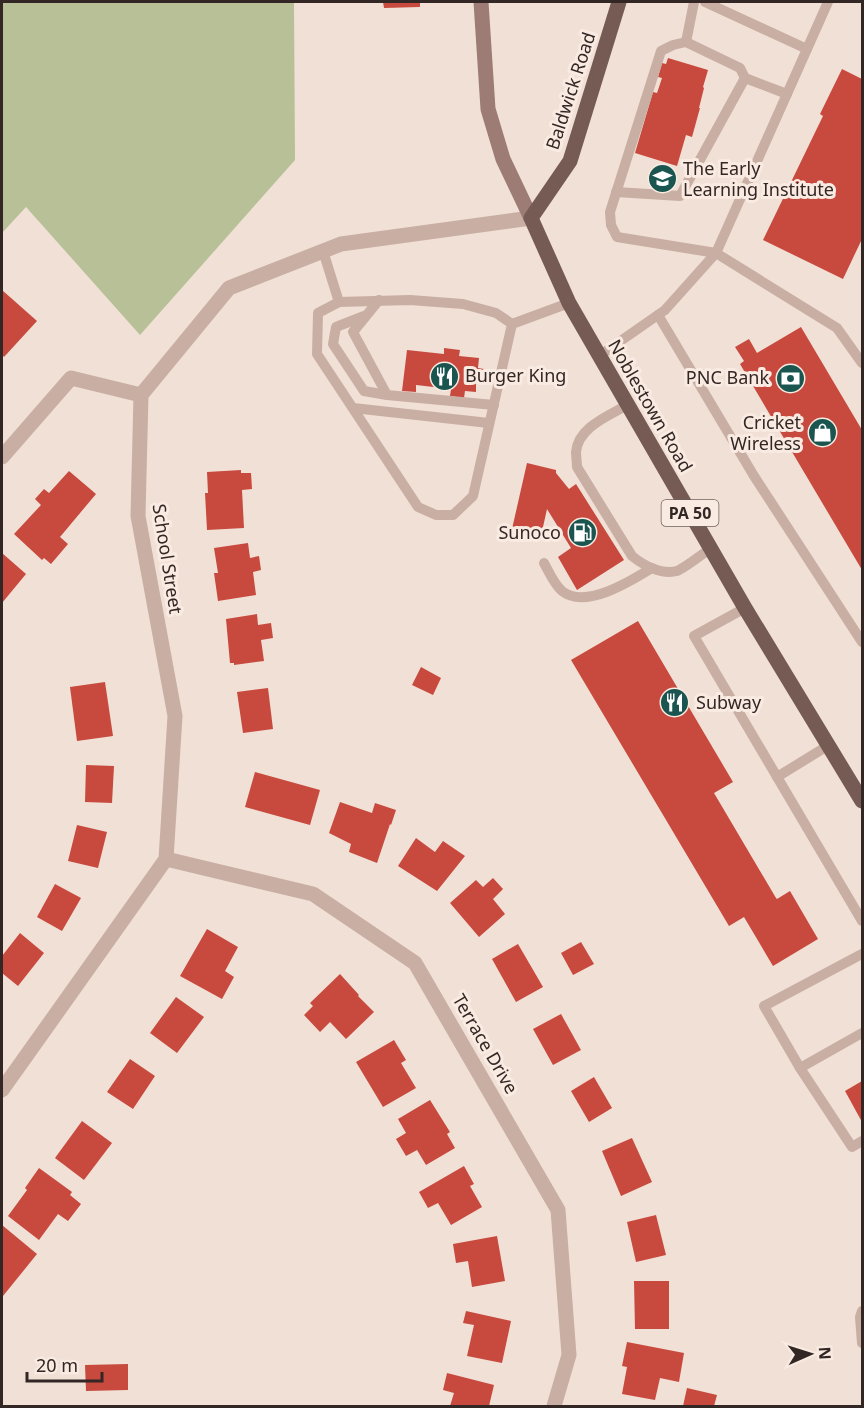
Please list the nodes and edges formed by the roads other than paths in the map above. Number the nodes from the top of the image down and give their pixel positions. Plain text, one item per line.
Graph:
1 (481, 2) edge
2 (619, 2) edge
3 (694, 2) edge
4 (705, 2) edge
5 (828, 2) edge
6 (686, 42) junction
7 (807, 49) junction
8 (745, 78) junction
9 (787, 94) junction
10 (616, 192) junction
11 (531, 218) junction
12 (323, 250) junction
13 (716, 253) junction
14 (380, 300) junction
15 (339, 302) junction
16 (569, 303) junction
17 (367, 315) junction
18 (658, 315) junction
19 (512, 324) junction
20 (599, 356) junction
21 (862, 363) edge
22 (387, 394) junction
23 (141, 395) junction
24 (494, 405) junction
25 (627, 405) junction
26 (353, 408) junction
27 (489, 423) junction
28 (2, 457) edge
29 (710, 549) junction
30 (544, 563) dead end
31 (652, 568) junction
32 (745, 608) junction
33 (862, 642) edge
34 (829, 745) junction
35 (777, 777) junction
36 (862, 801) edge
37 (166, 859) junction
38 (862, 921) edge
39 (862, 954) edge
40 (862, 1033) edge
41 (800, 1068) junction
42 (2, 1090) edge
43 (862, 1141) edge
44 (862, 1311) edge
45 (862, 1343) edge
46 (555, 1407) edge

1 - 11 main road, Noblestown Road / PA 50
2 - 11 main road, Baldwick Road
3 - 6 lane
4 - 7 lane
5 - 7 lane
6 - 8 lane
6 - 10 lane
7 - 9 lane
8 - 9 lane
8 - 10 lane
9 - 13 lane
10 - 13 lane
11 - 12 street
11 - 16 main road, Noblestown Road / PA 50
12 - 15 lane
12 - 23 street
13 - 18 lane
13 - 21 lane
14 - 15 lane
14 - 17 lane
14 - 19 lane
15 - 26 lane
16 - 19 lane
16 - 20 main road, Noblestown Road / PA 50
17 - 22 lane
17 - 22 lane
18 - 20 lane
18 - 33 lane
19 - 24 lane
20 - 25 main road, Noblestown Road / PA 50
22 - 24 lane
23 - 28 street
23 - 37 street, School Street
24 - 27 lane
25 - 29 main road, Noblestown Road / PA 50
25 - 31 lane
26 - 27 lane
26 - 27 lane
29 - 31 lane
29 - 32 main road, Noblestown Road / PA 50
30 - 31 lane
32 - 34 main road, Noblestown Road / PA 50
32 - 35 lane
34 - 35 lane
34 - 36 main road, Noblestown Road / PA 50
35 - 38 lane
37 - 42 street
37 - 46 street, Terrace Drive
39 - 41 lane
40 - 41 lane
41 - 43 lane
44 - 45 lane

